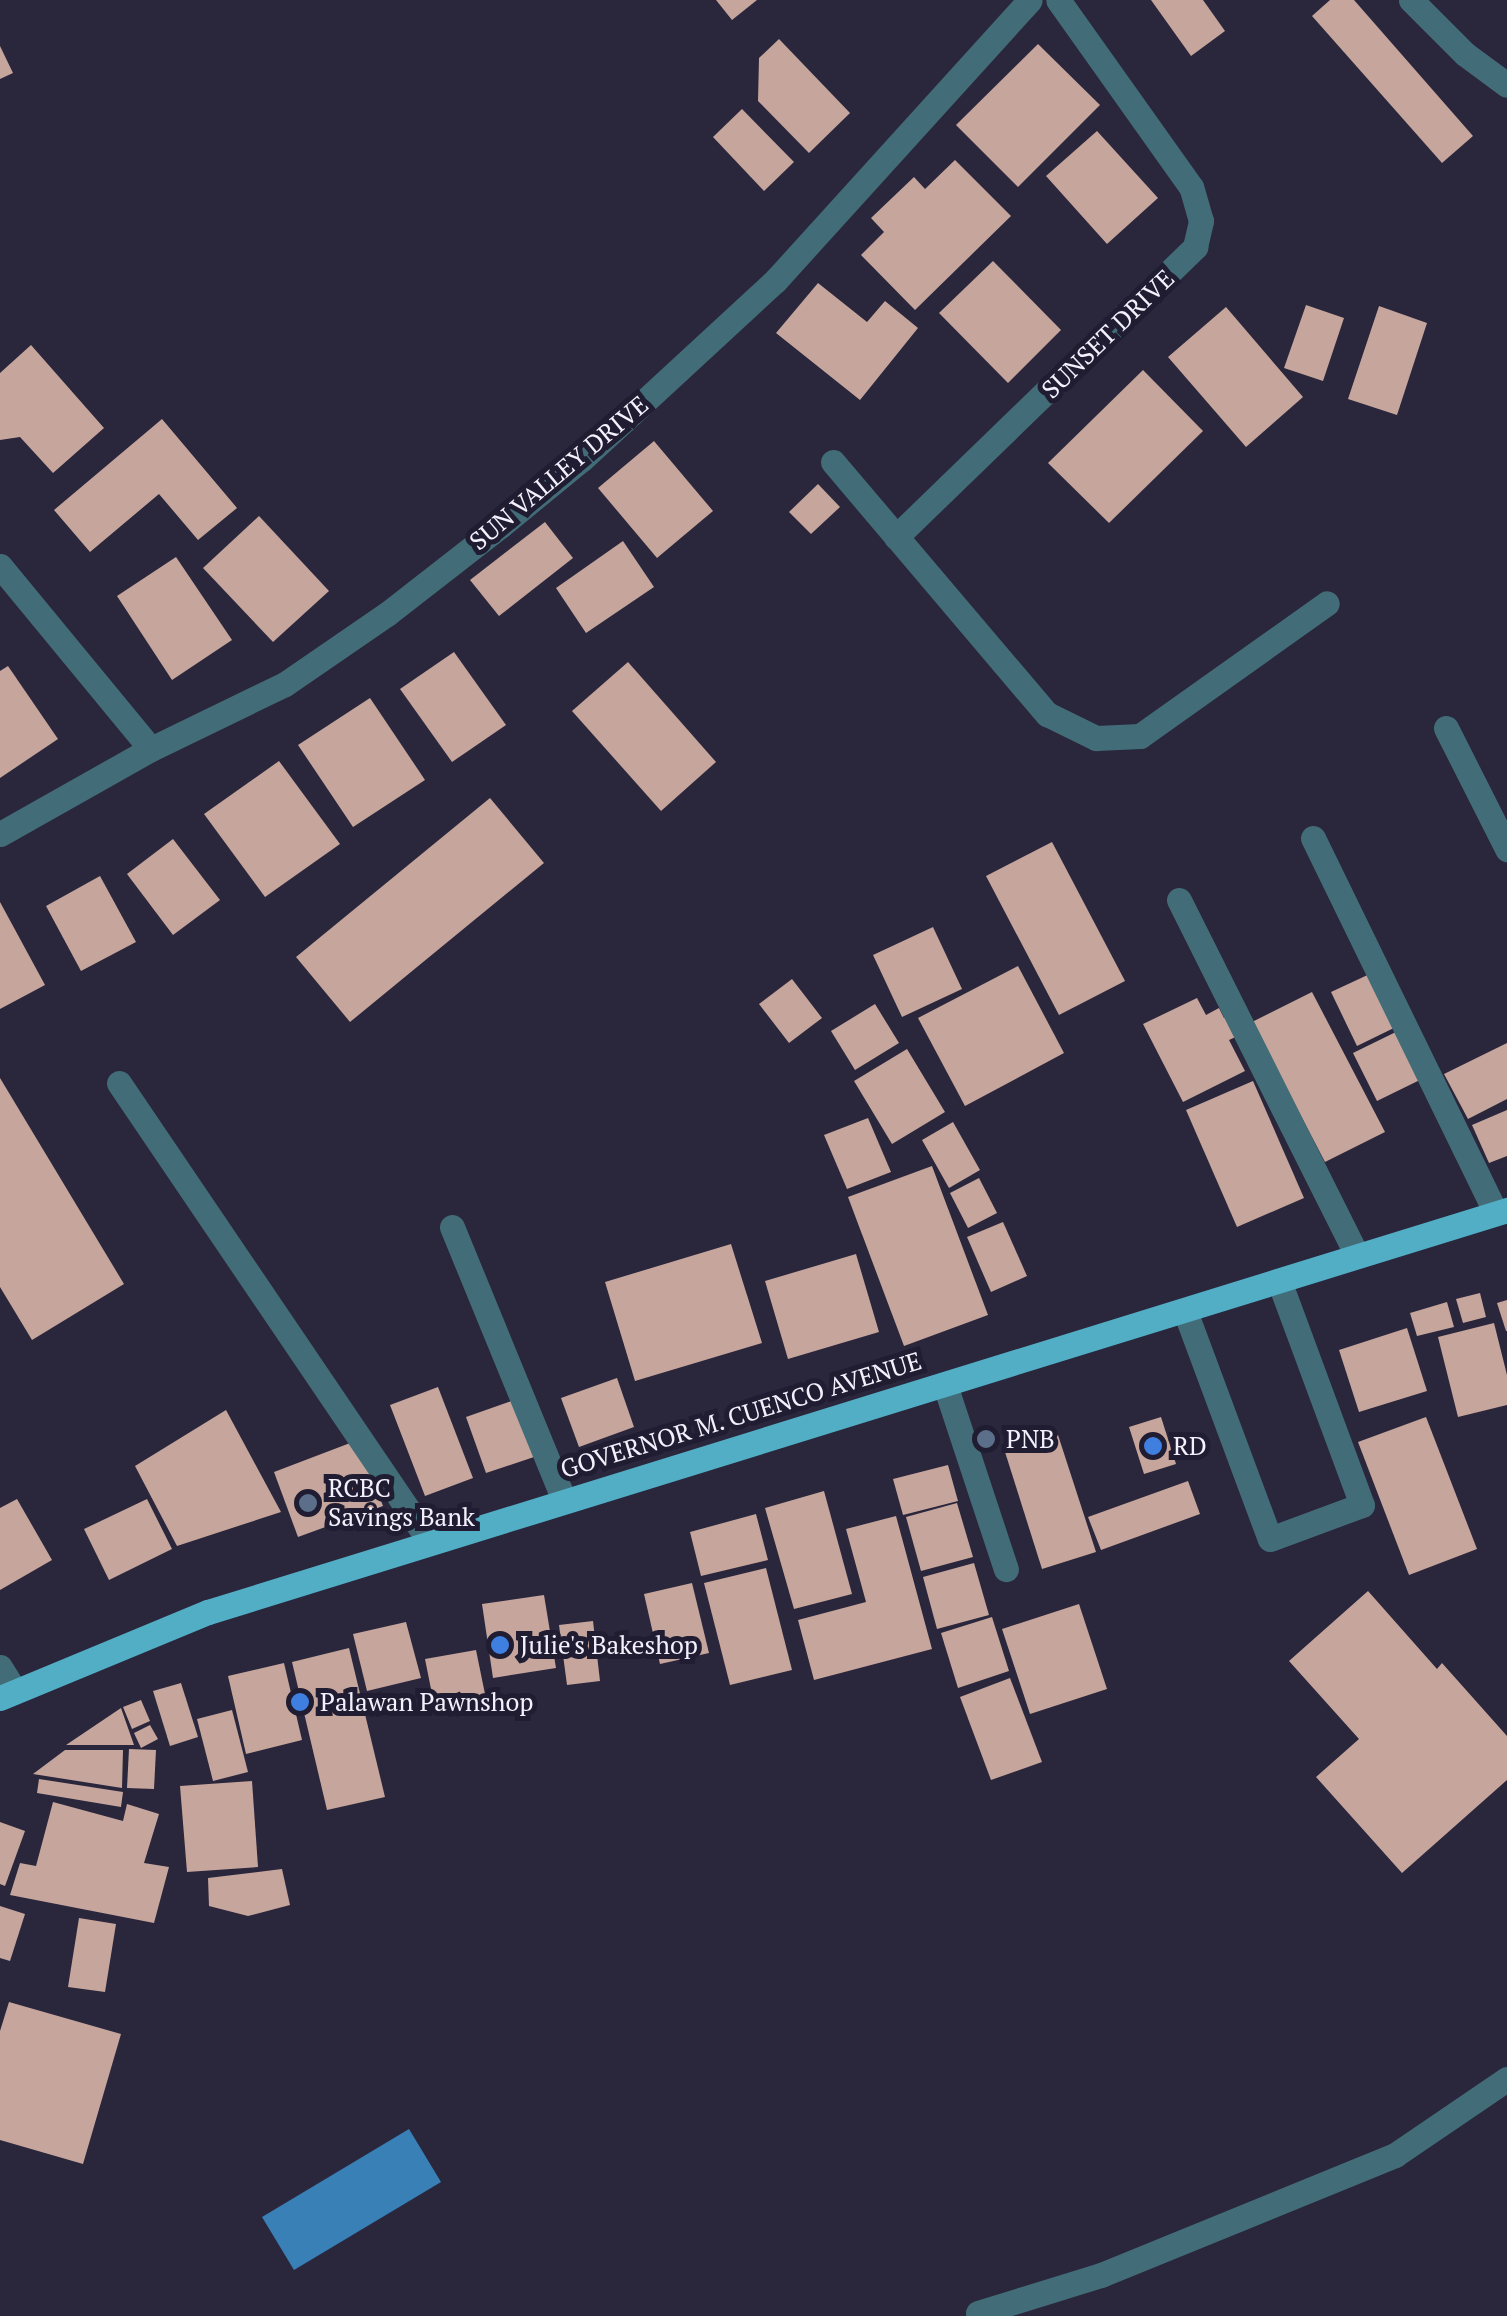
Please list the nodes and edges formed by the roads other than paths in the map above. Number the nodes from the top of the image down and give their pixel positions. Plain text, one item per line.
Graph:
1 (1030, 0) edge
2 (1058, 0) edge
3 (1411, 0) edge
4 (1507, 84) edge
5 (833, 462) dead end
6 (896, 536) junction
7 (0, 566) edge
8 (1327, 603) dead end
9 (1446, 728) dead end
10 (151, 750) junction
11 (0, 834) edge
12 (1312, 838) dead end
13 (1507, 848) edge
14 (1179, 900) dead end
15 (119, 1083) dead end
16 (1501, 1212) edge
17 (452, 1226) dead end
18 (1357, 1255) junction
19 (1279, 1281) junction
20 (1185, 1311) junction
21 (945, 1385) junction
22 (564, 1500) junction
23 (430, 1542) junction
24 (1006, 1569) dead end
25 (5, 1685) edge
26 (1507, 2079) edge
27 (978, 2313) dead end

1 - 10 street, SUN VALLEY DRIVE
2 - 6 street, SUNSET DRIVE
3 - 4 street
5 - 6 street
6 - 8 street
7 - 10 street
9 - 13 street
10 - 11 street, SUN VALLEY DRIVE
12 - 16 street
14 - 18 street
15 - 23 street
16 - 18 main road, GOVERNOR M. CUENCO AVENUE
17 - 22 street
18 - 19 main road, GOVERNOR M. CUENCO AVENUE
19 - 20 main road, GOVERNOR M. CUENCO AVENUE
19 - 20 street
20 - 21 main road, GOVERNOR M. CUENCO AVENUE
21 - 22 main road, GOVERNOR M. CUENCO AVENUE
21 - 24 street
22 - 23 main road, GOVERNOR M. CUENCO AVENUE
23 - 25 main road, GOVERNOR M. CUENCO AVENUE
26 - 27 street

